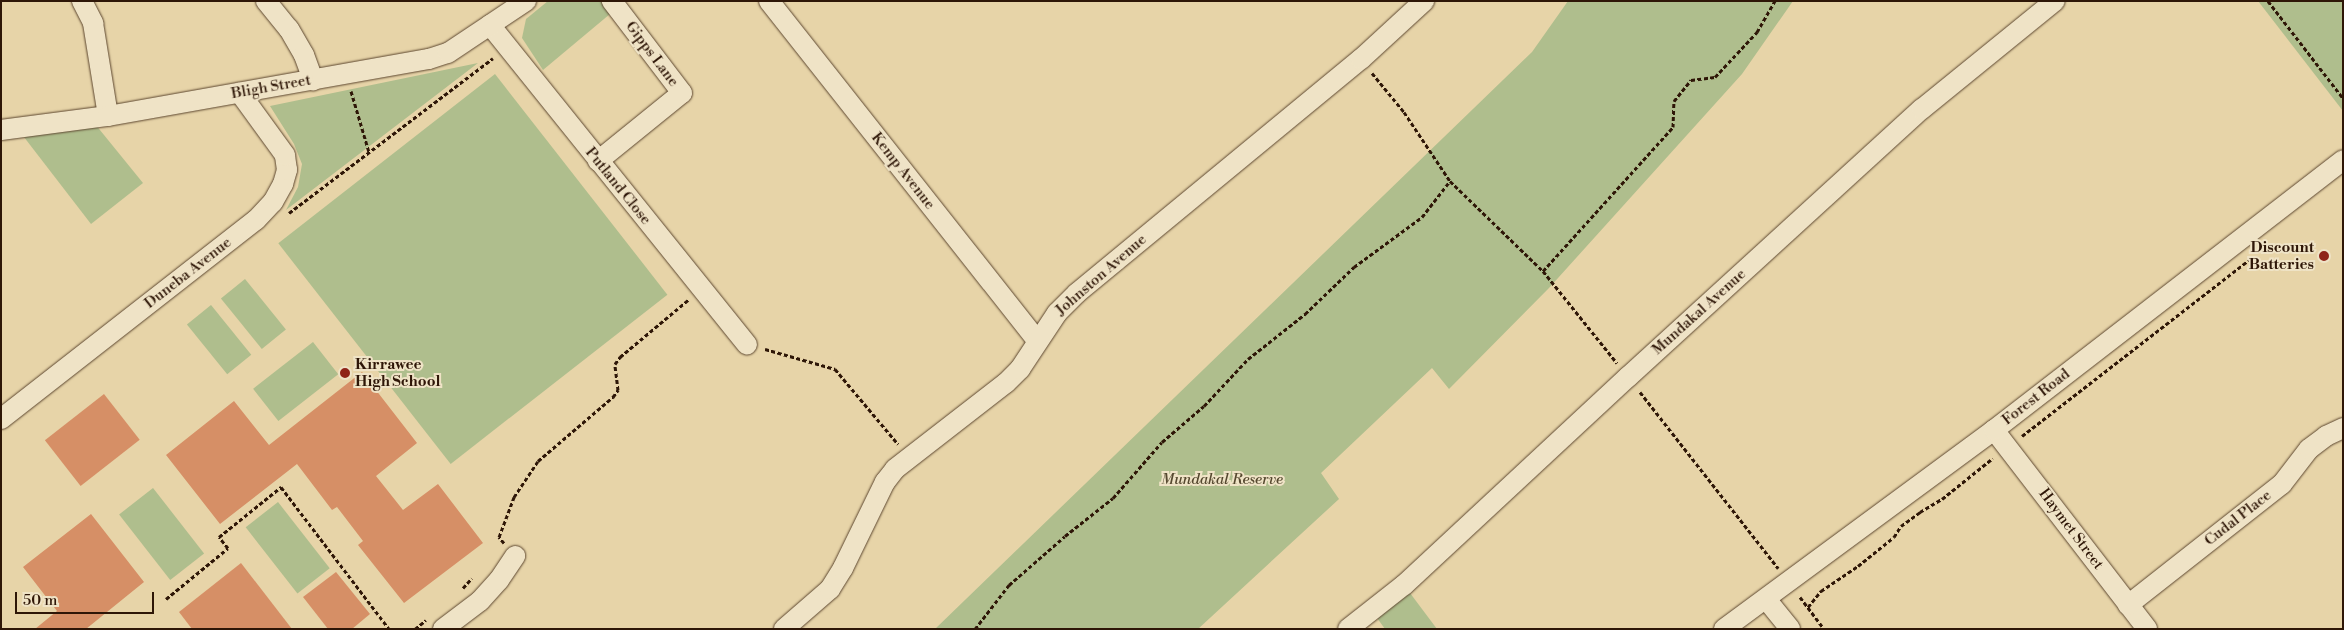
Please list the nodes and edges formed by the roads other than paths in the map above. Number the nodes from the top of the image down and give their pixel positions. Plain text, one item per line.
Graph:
1 (82, 1) edge
2 (266, 1) edge
3 (526, 1) edge
4 (612, 1) edge
5 (770, 1) edge
6 (1424, 1) edge
7 (2055, 1) edge
8 (490, 25) junction
9 (313, 80) junction
10 (240, 93) junction
11 (108, 116) junction
12 (1, 130) edge
13 (2343, 160) edge
14 (598, 161) junction
15 (1037, 340) junction
16 (747, 345) road end
17 (1, 419) edge
18 (2343, 428) edge
19 (1994, 430) junction
20 (515, 556) road end
21 (1766, 599) junction
22 (2128, 605) junction
23 (443, 629) edge
24 (784, 629) edge
25 (1348, 629) edge
26 (1724, 629) edge
27 (1790, 629) edge
28 (2147, 629) edge

1 - 11 street
2 - 9 street
3 - 8 street, Bligh Street
4 - 14 street, Gipps Lane
5 - 15 street, Kemp Avenue
6 - 15 street, Johnston Avenue
7 - 25 street, Mundakal Avenue
8 - 9 street, Bligh Street
8 - 14 street, Putland Close
9 - 10 street, Bligh Street
10 - 11 street, Bligh Street
10 - 17 street, Duneba Avenue
11 - 12 street, Bligh Street
13 - 19 street, Forest Road
14 - 16 street, Putland Close
15 - 24 street, Johnston Avenue
18 - 22 street, Cudal Place
19 - 21 street, Forest Road
19 - 22 street, Haymet Street
20 - 23 street
21 - 26 street, Forest Road
21 - 27 street
22 - 28 street, Haymet Street

